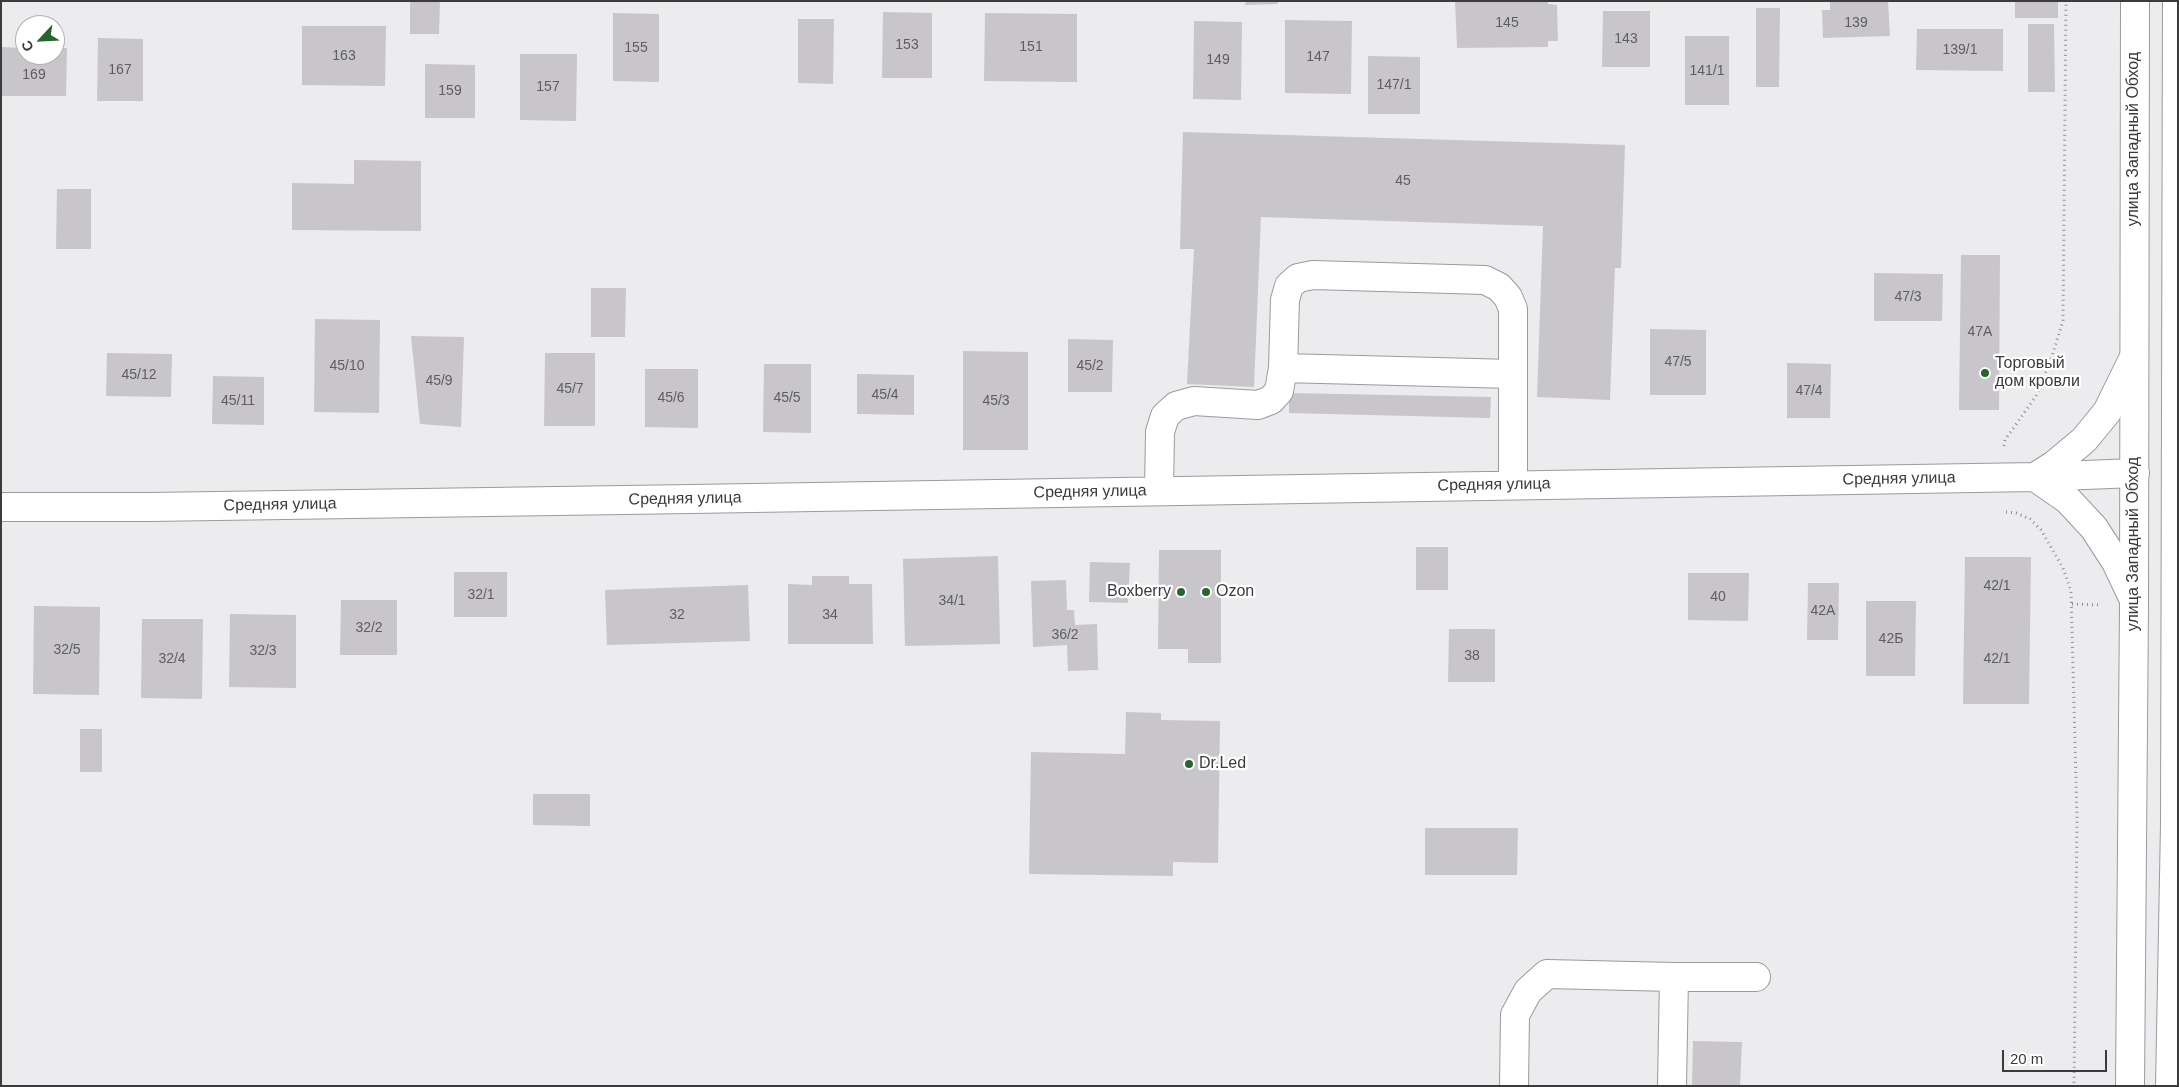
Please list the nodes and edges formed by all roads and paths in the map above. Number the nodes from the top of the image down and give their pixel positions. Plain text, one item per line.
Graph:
1 (2066, 1) edge
2 (2134, 1) edge
3 (2177, 1) edge
4 (2134, 357) junction
5 (1283, 368) junction
6 (1513, 374) junction
7 (2003, 454) dead end
8 (2135, 473) junction
9 (2177, 473) edge
10 (2034, 477) junction
11 (1513, 485) junction
12 (1159, 491) junction
13 (2004, 506) dead end
14 (1, 507) edge
15 (2134, 600) junction
16 (1674, 977) junction
17 (1756, 977) dead end
18 (1514, 1086) edge
19 (1672, 1086) edge
20 (2074, 1086) edge
21 (2130, 1086) edge
22 (2170, 1086) edge

1 - 7 path
2 - 4 main road, улица Западный Обход
3 - 9 main road
4 - 8 main road, улица Западный Обход
4 - 10 main road
5 - 6 main road
5 - 6 main road
5 - 12 main road
6 - 11 main road
8 - 9 main road, Средняя улица
8 - 10 main road, Средняя улица
8 - 15 main road, улица Западный Обход
9 - 22 main road
10 - 11 main road, Средняя улица
10 - 15 main road
11 - 12 main road, Средняя улица
12 - 14 main road, Средняя улица
13 - 20 path
15 - 21 main road, улица Западный Обход
16 - 17 main road
16 - 18 main road
16 - 19 main road

